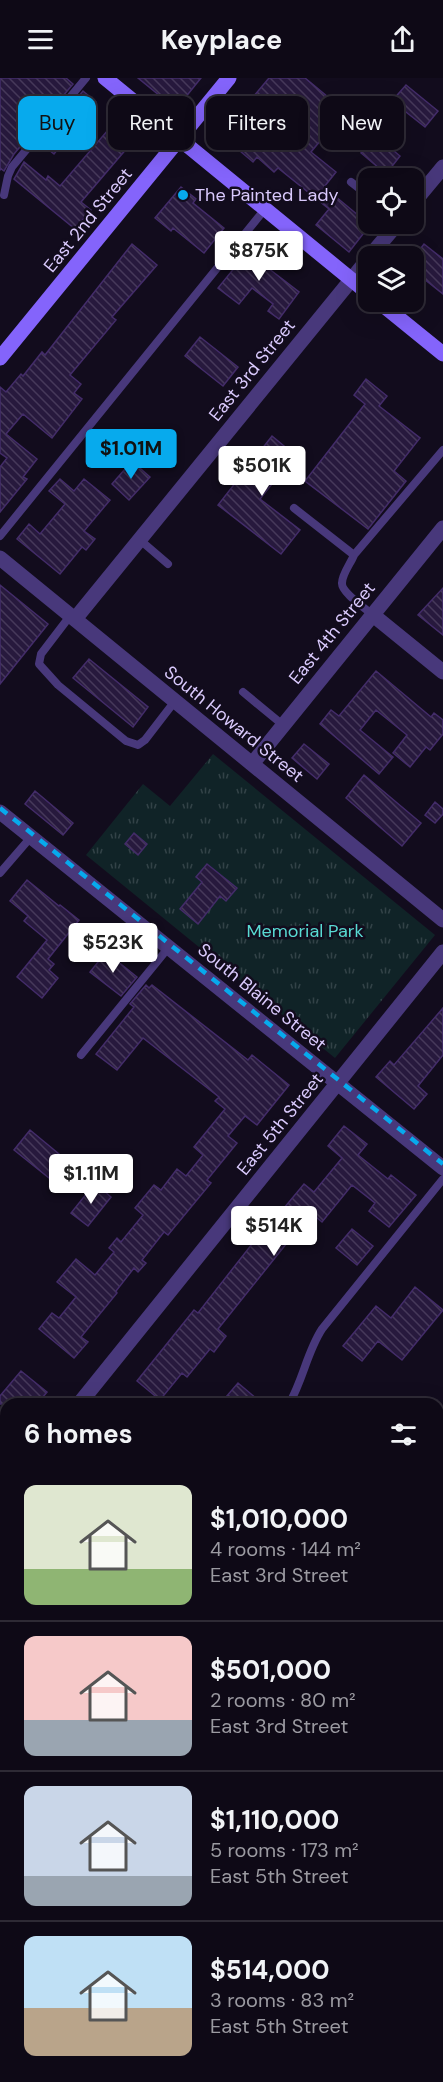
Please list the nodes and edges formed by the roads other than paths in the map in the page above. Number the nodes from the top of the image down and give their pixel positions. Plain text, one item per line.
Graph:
1 (86, 78) edge
2 (105, 78) edge
3 (229, 78) edge
4 (126, 96) edge
5 (194, 121) edge
6 (171, 150) edge
7 (191, 150) edge
8 (443, 167) edge
9 (351, 182) dead end
10 (358, 187) edge
11 (424, 190) edge
12 (4, 195) dead end
13 (265, 209) junction
14 (389, 234) edge
15 (378, 246) edge
16 (358, 270) edge
17 (351, 279) junction
18 (358, 285) edge
19 (391, 312) edge
20 (443, 354) edge
21 (0, 358) edge
22 (443, 450) edge
23 (294, 508) dead end
24 (443, 528) edge
25 (0, 537) edge
26 (140, 540) junction
27 (354, 555) junction
28 (0, 558) edge
29 (168, 564) dead end
30 (372, 615) junction
31 (72, 618) junction
32 (443, 672) edge
33 (243, 692) dead end
34 (175, 701) junction
35 (283, 725) junction
36 (252, 764) junction
37 (0, 812) edge
38 (31, 837) junction
39 (0, 873) edge
40 (443, 920) edge
41 (169, 947) junction
42 (443, 952) edge
43 (81, 1054) dead end
44 (338, 1083) junction
45 (443, 1168) edge
46 (443, 1179) edge
47 (84, 1398) edge
48 (292, 1398) edge

1 - 12 lane
2 - 4 street
3 - 5 street, East 2nd Street
6 - 21 street, East 2nd Street
7 - 13 street
8 - 11 street
9 - 10 lane
13 - 17 street
13 - 25 lane
14 - 15 street, East 3rd Street
16 - 17 street, East 3rd Street
17 - 18 street
17 - 26 street, East 3rd Street
19 - 20 street
22 - 27 lane
23 - 27 lane
24 - 30 street, East 4th Street
26 - 29 lane
26 - 31 street, East 3rd Street
27 - 30 lane
28 - 31 street, South Howard Street
30 - 32 street
30 - 35 street, East 4th Street
31 - 34 street, South Howard Street
31 - 34 lane
33 - 35 lane
34 - 36 street, South Howard Street
35 - 36 street, East 4th Street
36 - 40 street, South Howard Street
37 - 38 street, South Blaine Street
38 - 39 lane
38 - 41 street, South Blaine Street
41 - 43 lane
41 - 44 street, South Blaine Street
42 - 44 street, East 5th Street
44 - 45 street, South Blaine Street
44 - 47 street, East 5th Street
46 - 48 lane

